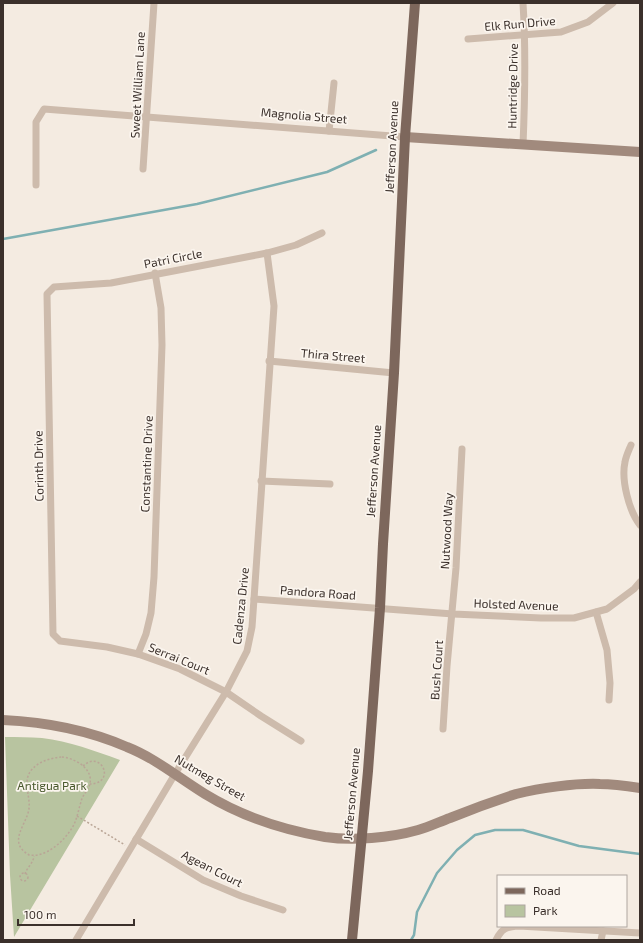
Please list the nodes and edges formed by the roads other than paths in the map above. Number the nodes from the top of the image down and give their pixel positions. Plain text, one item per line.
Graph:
1 (154, 3) edge
2 (416, 3) edge
3 (523, 3) edge
4 (613, 3) edge
5 (525, 34) junction
6 (468, 39) dead end
7 (334, 82) dead end
8 (147, 116) junction
9 (329, 131) junction
10 (405, 137) junction
11 (524, 145) junction
12 (640, 152) edge
13 (143, 169) dead end
14 (36, 184) dead end
15 (322, 233) dead end
16 (267, 253) junction
17 (155, 273) junction
18 (47, 313) joint
19 (269, 361) junction
20 (394, 372) junction
21 (631, 445) dead end
22 (462, 449) dead end
23 (261, 481) junction
24 (330, 484) dead end
25 (640, 525) edge
26 (640, 582) edge
27 (254, 599) junction
28 (380, 608) junction
29 (596, 612) junction
30 (452, 614) junction
31 (53, 618) joint
32 (138, 654) junction
33 (226, 692) junction
34 (609, 700) dead end
35 (3, 720) edge
36 (443, 729) dead end
37 (301, 741) dead end
38 (175, 774) junction
39 (640, 788) edge
40 (362, 838) junction
41 (136, 839) junction
42 (283, 910) dead end
43 (508, 927) edge
44 (535, 927) edge
45 (603, 931) junction
46 (640, 934) edge
47 (78, 939) edge
48 (352, 940) edge
49 (496, 940) edge
50 (601, 940) edge

1 - 8 street, Sweet William Lane
2 - 10 main road, Jefferson Avenue
3 - 5 street, Huntridge Drive
4 - 5 street, Elk Run Drive
5 - 6 street, Elk Run Drive
5 - 11 street, Huntridge Drive
7 - 9 street
8 - 9 street, Magnolia Street
8 - 13 street, Sweet William Lane
8 - 14 street, Magnolia Street
9 - 10 street, Magnolia Street
10 - 11 main road, Magnolia Street
10 - 20 main road, Jefferson Avenue
11 - 12 main road, Magnolia Street
15 - 16 street, Patri Circle
16 - 17 street, Patri Circle
16 - 19 street, Cadenza Drive
17 - 18 street, Patri Circle
17 - 32 street, Constantine Drive
18 - 31 street, Corinth Drive
19 - 20 street, Thira Street
19 - 23 street, Cadenza Drive
20 - 28 main road, Jefferson Avenue
21 - 25 street
22 - 30 street, Nutwood Way
23 - 24 street
23 - 27 street, Cadenza Drive
26 - 29 street, Holsted Avenue
27 - 28 street, Pandora Road
27 - 33 street, Cadenza Drive
28 - 30 street, Holsted Avenue
28 - 40 main road, Jefferson Avenue
29 - 30 street, Holsted Avenue
29 - 34 street
30 - 36 street, Bush Court
31 - 32 street, Serrai Court
32 - 33 street, Serrai Court
33 - 37 street, Serrai Court
33 - 38 street, Cadenza Drive
35 - 38 main road, Nutmeg Street
38 - 40 main road, Nutmeg Street
38 - 41 street, Cadenza Drive
39 - 40 main road, Nutmeg Street
40 - 48 main road, Jefferson Avenue
41 - 42 street, Agean Court
41 - 47 street, Cadenza Drive
43 - 49 street
44 - 45 street
45 - 46 street
45 - 50 street

